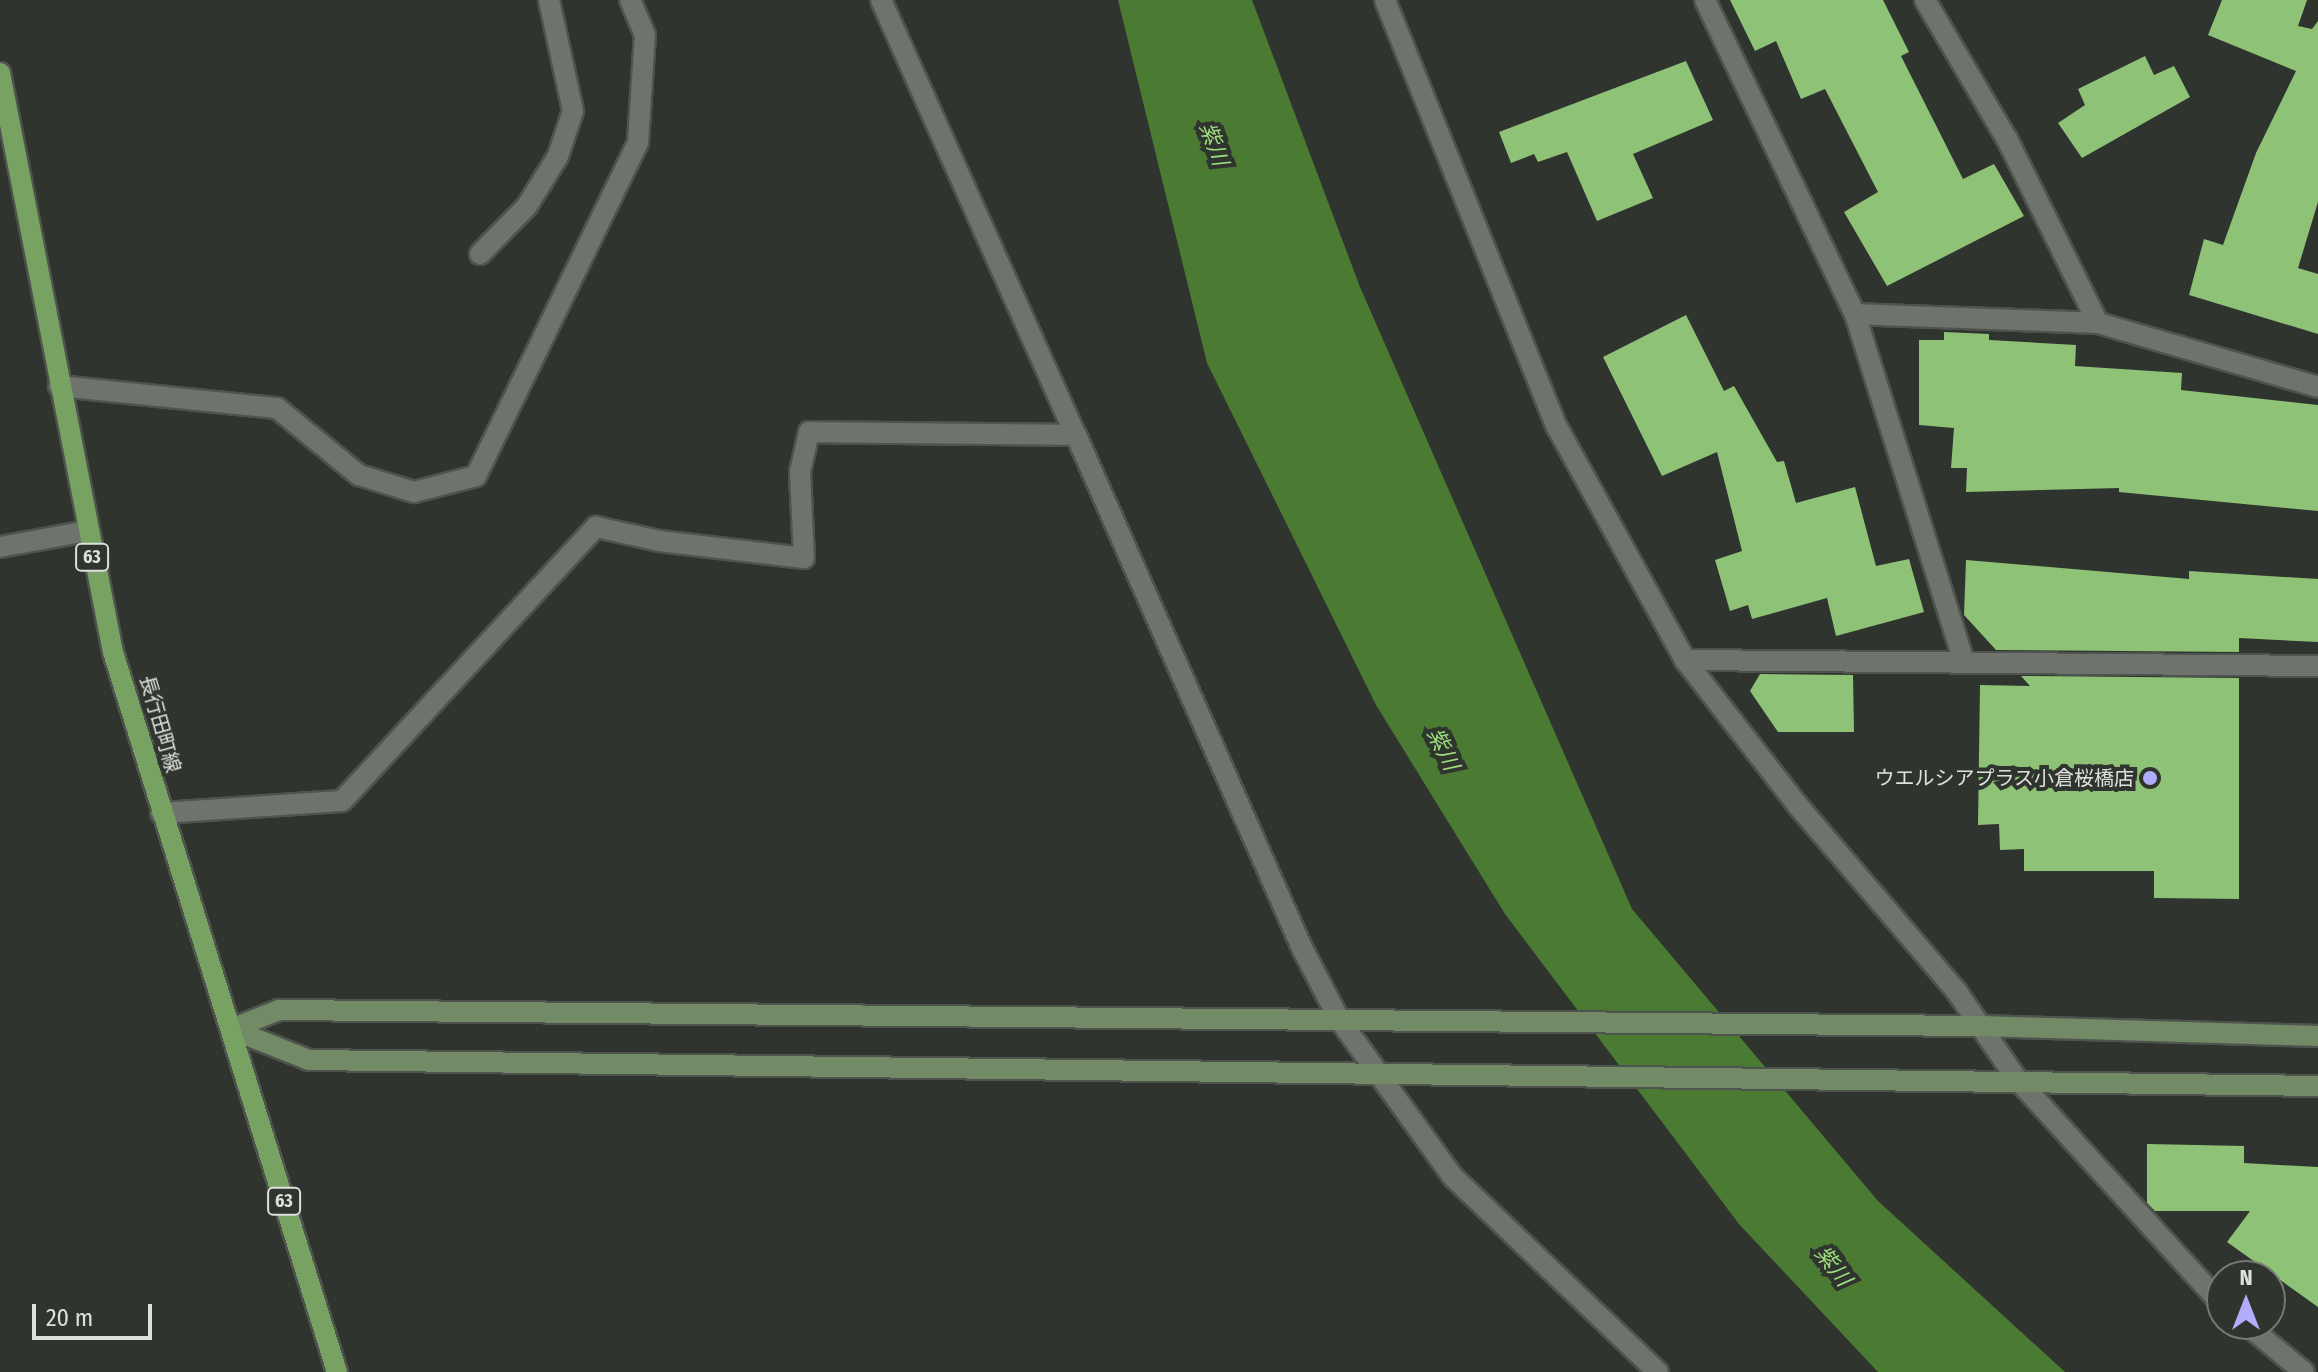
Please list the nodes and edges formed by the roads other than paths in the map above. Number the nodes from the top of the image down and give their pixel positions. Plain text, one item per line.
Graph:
1 (549, 0) edge
2 (630, 0) edge
3 (881, 0) edge
4 (1385, 0) edge
5 (1705, 0) edge
6 (1925, 0) edge
7 (0, 73) edge
8 (480, 254) dead end
9 (1855, 314) junction
10 (2098, 323) junction
11 (59, 386) junction
12 (2318, 387) edge
13 (1076, 435) junction
14 (87, 531) junction
15 (0, 547) edge
16 (1685, 660) junction
17 (1964, 661) junction
18 (2318, 666) edge
19 (161, 813) junction
20 (1339, 1019) junction
21 (1982, 1026) junction
22 (231, 1029) junction
23 (2318, 1036) edge
24 (1376, 1074) junction
25 (2016, 1078) junction
26 (2318, 1086) edge
27 (2206, 1286) edge
28 (2265, 1340) edge
29 (337, 1372) edge
30 (1658, 1372) edge
31 (2304, 1372) edge

1 - 8 street
2 - 11 street
3 - 13 street
4 - 16 street
5 - 9 street
6 - 10 street
7 - 11 main road, 長行田町線 / 63
9 - 10 street
9 - 17 street
10 - 12 street
11 - 14 main road, 長行田町線 / 63
13 - 19 street
13 - 20 street
14 - 15 street
14 - 19 main road, 長行田町線 / 63
16 - 17 street
16 - 21 street
17 - 18 street
19 - 22 main road, 長行田町線 / 63
20 - 21 street
20 - 22 street
20 - 24 street
21 - 23 street
21 - 25 street
22 - 24 street
22 - 29 main road, 長行田町線 / 63
24 - 25 street
24 - 30 street
25 - 26 street
25 - 27 street
28 - 31 street

